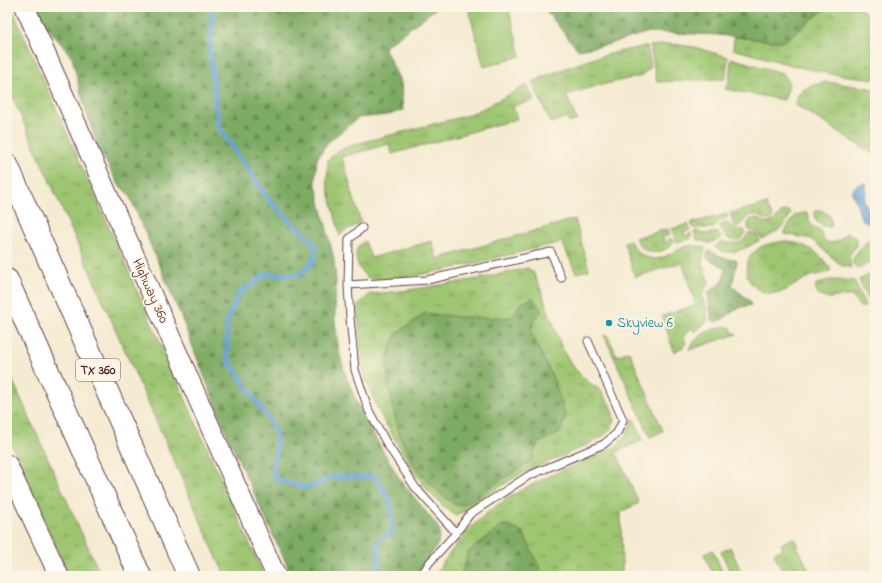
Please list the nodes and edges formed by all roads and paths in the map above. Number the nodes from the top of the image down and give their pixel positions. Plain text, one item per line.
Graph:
1 (25, 7) edge
2 (7, 165) edge
3 (362, 228) dead end
4 (561, 278) dead end
5 (7, 280) edge
6 (348, 285) junction
7 (588, 341) dead end
8 (7, 464) edge
9 (456, 533) junction
10 (59, 576) edge
11 (140, 576) edge
12 (189, 576) edge
13 (276, 576) edge
14 (421, 576) edge

1 - 13 main road, Highway 360
2 - 12 highway, TX 360
3 - 6 lane
4 - 6 lane
5 - 11 highway
6 - 9 lane
7 - 9 lane
8 - 10 main road
9 - 14 lane

